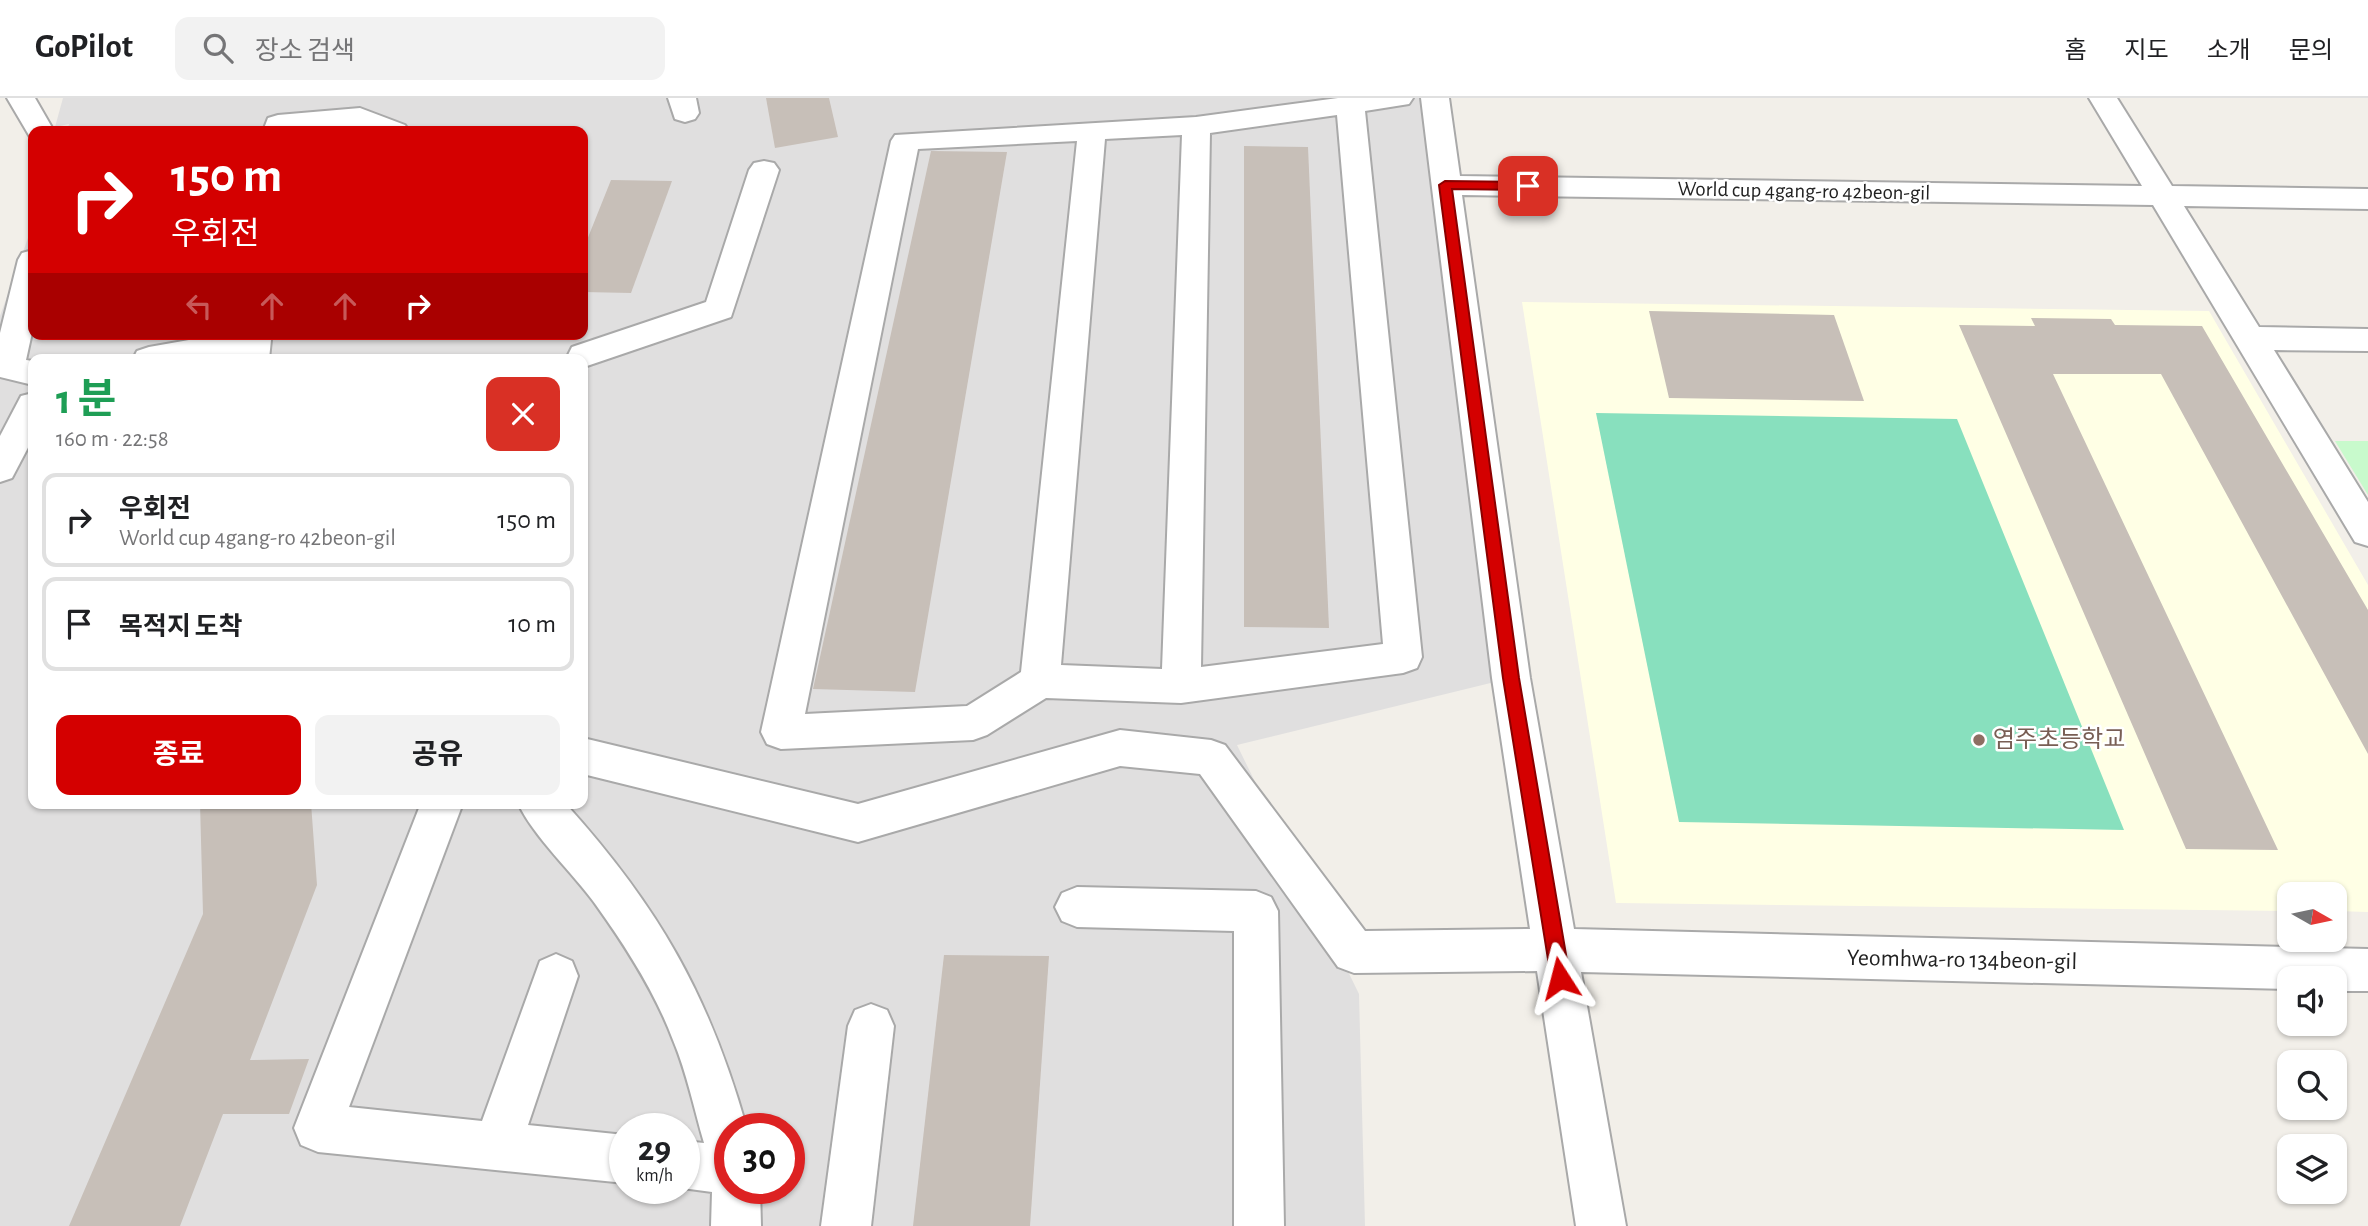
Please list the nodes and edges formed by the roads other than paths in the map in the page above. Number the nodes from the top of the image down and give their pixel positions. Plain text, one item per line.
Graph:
1 (21, 98) edge
2 (1399, 98) edge
3 (1435, 98) edge
4 (2103, 98) edge
5 (1350, 104) junction
6 (1196, 125) junction
7 (37, 126) edge
8 (278, 126) edge
9 (382, 126) edge
10 (1092, 131) junction
11 (764, 170) dead end
12 (1445, 185) junction
13 (2163, 196) junction
14 (2368, 199) edge
15 (28, 282) edge
16 (2249, 338) junction
17 (2368, 340) edge
18 (259, 344) edge
19 (583, 348) edge
20 (186, 354) edge
21 (28, 372) edge
22 (28, 415) edge
23 (0, 469) edge
24 (2368, 531) edge
25 (1040, 681) junction
26 (1181, 685) junction
27 (588, 757) edge
28 (440, 809) edge
29 (543, 809) edge
30 (1077, 907) dead end
31 (1556, 950) junction
32 (2368, 970) edge
33 (556, 976) dead end
34 (871, 1026) dead end
35 (718, 1113) edge
36 (497, 1146) junction
37 (609, 1157) edge
38 (736, 1204) edge
39 (736, 1226) edge
40 (846, 1226) edge
41 (1259, 1226) edge
42 (1601, 1226) edge

1 - 7 street
2 - 5 street
3 - 12 street
4 - 13 street
5 - 6 street
5 - 26 street
6 - 10 street
6 - 26 street
8 - 9 street
10 - 25 street
10 - 25 street
11 - 19 street
12 - 13 street, World cup 4gang-ro 42beon-gil
12 - 31 street
13 - 14 street, World cup 4gang-ro 42beon-gil
13 - 16 street
15 - 21 street
16 - 17 street
16 - 24 street
18 - 20 street
22 - 23 street
25 - 26 street
27 - 31 street, Yeomhwa-ro 134beon-gil
28 - 36 street
29 - 35 street
30 - 41 street
31 - 32 street, Yeomhwa-ro 134beon-gil
31 - 42 street
33 - 36 street
34 - 40 street
36 - 37 street
38 - 39 street

